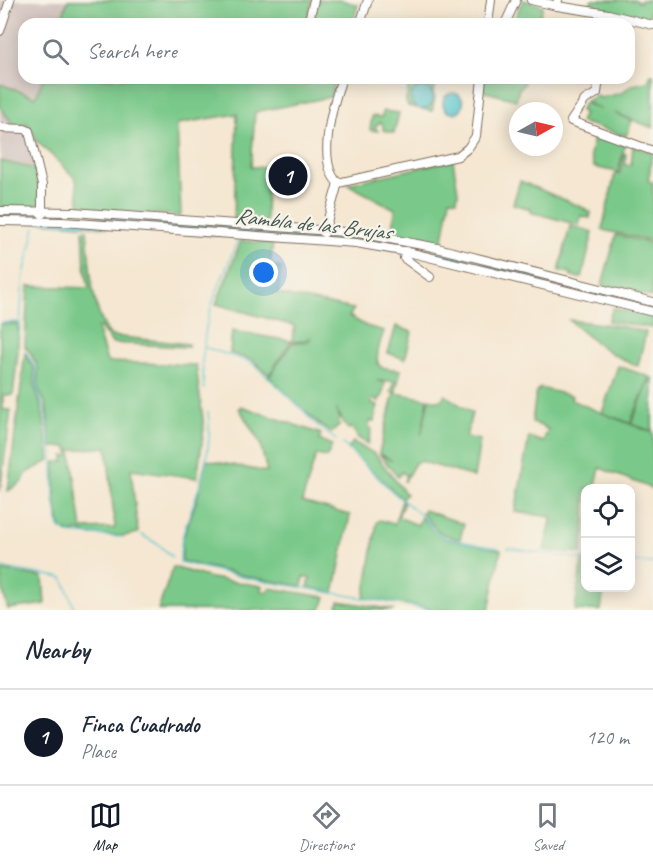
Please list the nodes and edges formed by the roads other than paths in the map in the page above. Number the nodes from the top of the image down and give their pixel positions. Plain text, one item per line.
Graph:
1 (10, 0) edge
2 (314, 0) edge
3 (368, 0) edge
4 (492, 0) edge
5 (516, 0) edge
6 (531, 0) edge
7 (557, 3) edge
8 (608, 14) junction
9 (310, 18) edge
10 (362, 18) edge
11 (489, 18) edge
12 (508, 18) edge
13 (608, 18) edge
14 (624, 18) edge
15 (635, 21) edge
16 (653, 25) edge
17 (0, 31) edge
18 (340, 84) edge
19 (481, 84) edge
20 (598, 84) edge
21 (0, 128) edge
22 (653, 151) edge
23 (338, 183) junction
24 (0, 211) edge
25 (42, 216) junction
26 (0, 221) edge
27 (324, 235) junction
28 (406, 252) junction
29 (430, 278) dead end
30 (653, 302) edge
31 (653, 312) edge

1 - 17 street
2 - 9 street
3 - 10 street
4 - 11 street
5 - 12 street
6 - 7 street
7 - 8 street
8 - 13 street
8 - 14 street
15 - 16 street
18 - 23 street
19 - 23 street
20 - 22 street
21 - 25 street
23 - 27 street
24 - 25 street
25 - 26 street
25 - 27 street
27 - 28 street
27 - 30 street
28 - 29 street
28 - 31 street

